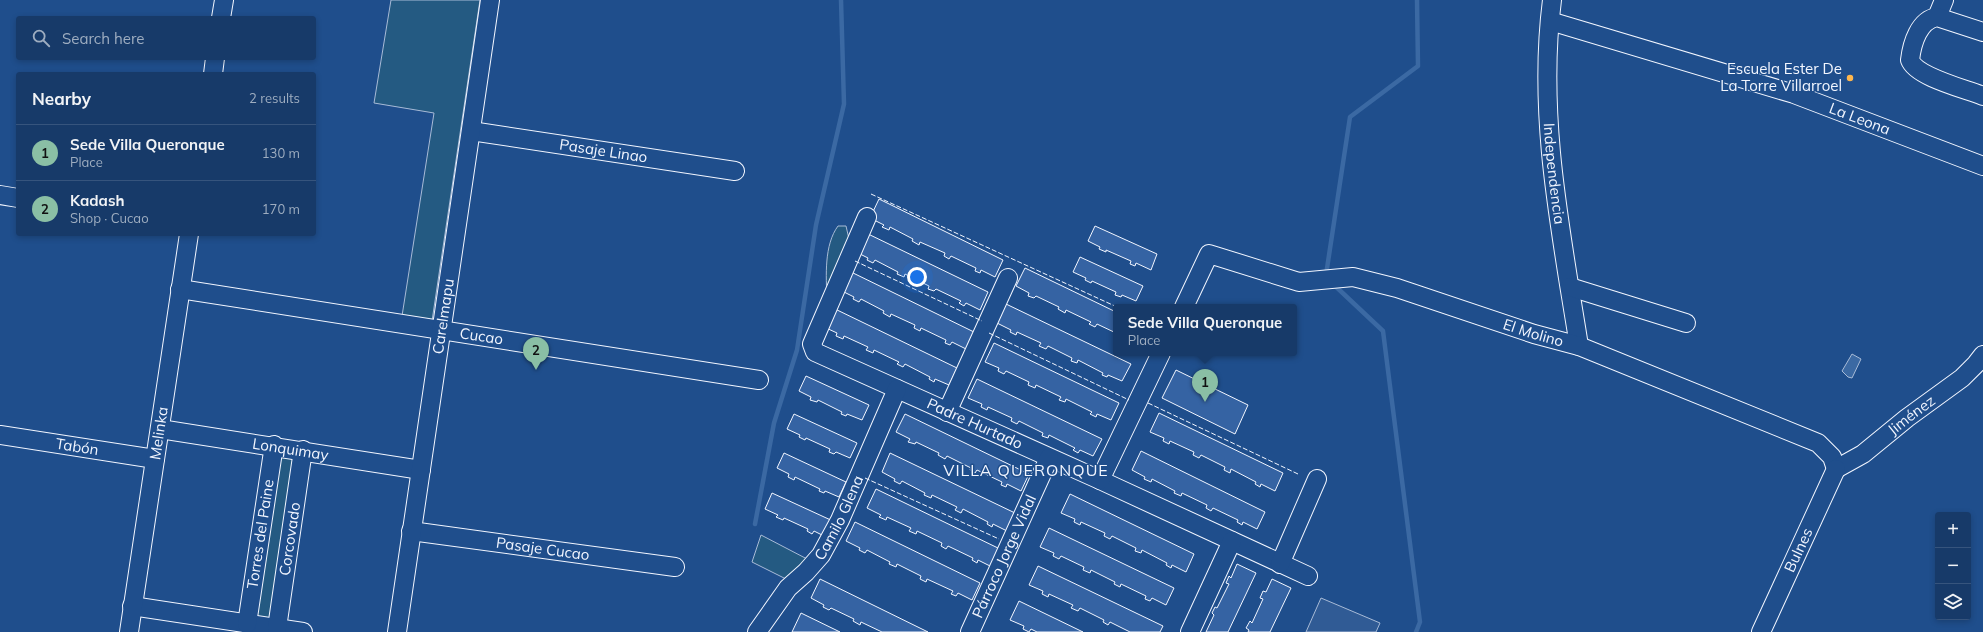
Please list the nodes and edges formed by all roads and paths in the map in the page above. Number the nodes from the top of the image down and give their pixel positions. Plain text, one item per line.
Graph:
1 (224, 0) edge
2 (490, 0) edge
3 (1552, 0) edge
4 (1944, 0) edge
5 (221, 16) edge
6 (1937, 17) junction
7 (1550, 22) junction
8 (1983, 32) edge
9 (215, 60) edge
10 (213, 72) edge
11 (1983, 96) edge
12 (471, 131) junction
13 (1983, 166) edge
14 (735, 171) dead end
15 (0, 196) edge
16 (16, 198) edge
17 (867, 217) dead end
18 (189, 236) edge
19 (1008, 278) dead end
20 (1570, 287) junction
21 (180, 289) junction
22 (1185, 304) edge
23 (1686, 323) dead end
24 (441, 330) junction
25 (1579, 346) junction
26 (1983, 355) edge
27 (1161, 356) edge
28 (759, 380) dead end
29 (897, 389) junction
30 (947, 412) junction
31 (160, 428) junction
32 (0, 435) edge
33 (274, 445) junction
34 (303, 450) junction
35 (1049, 458) junction
36 (155, 459) junction
37 (1836, 469) junction
38 (421, 470) junction
39 (1317, 479) dead end
40 (1100, 480) junction
41 (412, 531) junction
42 (1232, 541) junction
43 (1280, 564) junction
44 (675, 567) dead end
45 (1308, 576) dead end
46 (132, 606) junction
47 (247, 624) junction
48 (277, 628) junction
49 (129, 632) edge
50 (303, 632) edge
51 (397, 632) edge
52 (757, 632) edge
53 (970, 632) edge
54 (1190, 632) edge
55 (1761, 632) edge

1 - 5 street
2 - 12 street, Carelmapu
3 - 7 street, Independencia
4 - 6 street
6 - 8 street
6 - 11 street
7 - 13 street, La Leona
7 - 20 street, Independencia
9 - 10 street
12 - 14 street, Pasaje Linao
12 - 24 street, Carelmapu
15 - 16 street
17 - 29 street, Padre Hurtado
18 - 21 street, Melinka
19 - 30 street
20 - 23 street
20 - 25 street, Independencia
21 - 24 street, Cucao
21 - 31 street, Melinka
22 - 25 street, El Molino
24 - 28 street, Cucao
24 - 38 street, Carelmapu
25 - 37 street, El Molino
26 - 37 street, Jiménez
27 - 40 street
29 - 30 street, Padre Hurtado
29 - 52 street, Camilo Glena
30 - 35 street, Padre Hurtado
31 - 33 street, Lonquimay
31 - 36 street, Melinka
32 - 36 street, Tabón
33 - 34 street, Lonquimay
33 - 47 street, Torres del Paine
34 - 38 street, Lonquimay
34 - 48 street, Corcovado
35 - 40 street, Padre Hurtado
35 - 53 street, Párroco Jorge Vidal
36 - 46 street, Melinka
37 - 55 street, Bulnes
38 - 41 street, Carelmapu
39 - 43 street
40 - 42 street, Padre Hurtado
41 - 44 street, Pasaje Cucao
41 - 51 street, Carelmapu
42 - 43 street, Padre Hurtado
42 - 54 street
43 - 45 street, Padre Hurtado
46 - 47 street
46 - 49 street, Melinka
47 - 48 street
48 - 50 street

